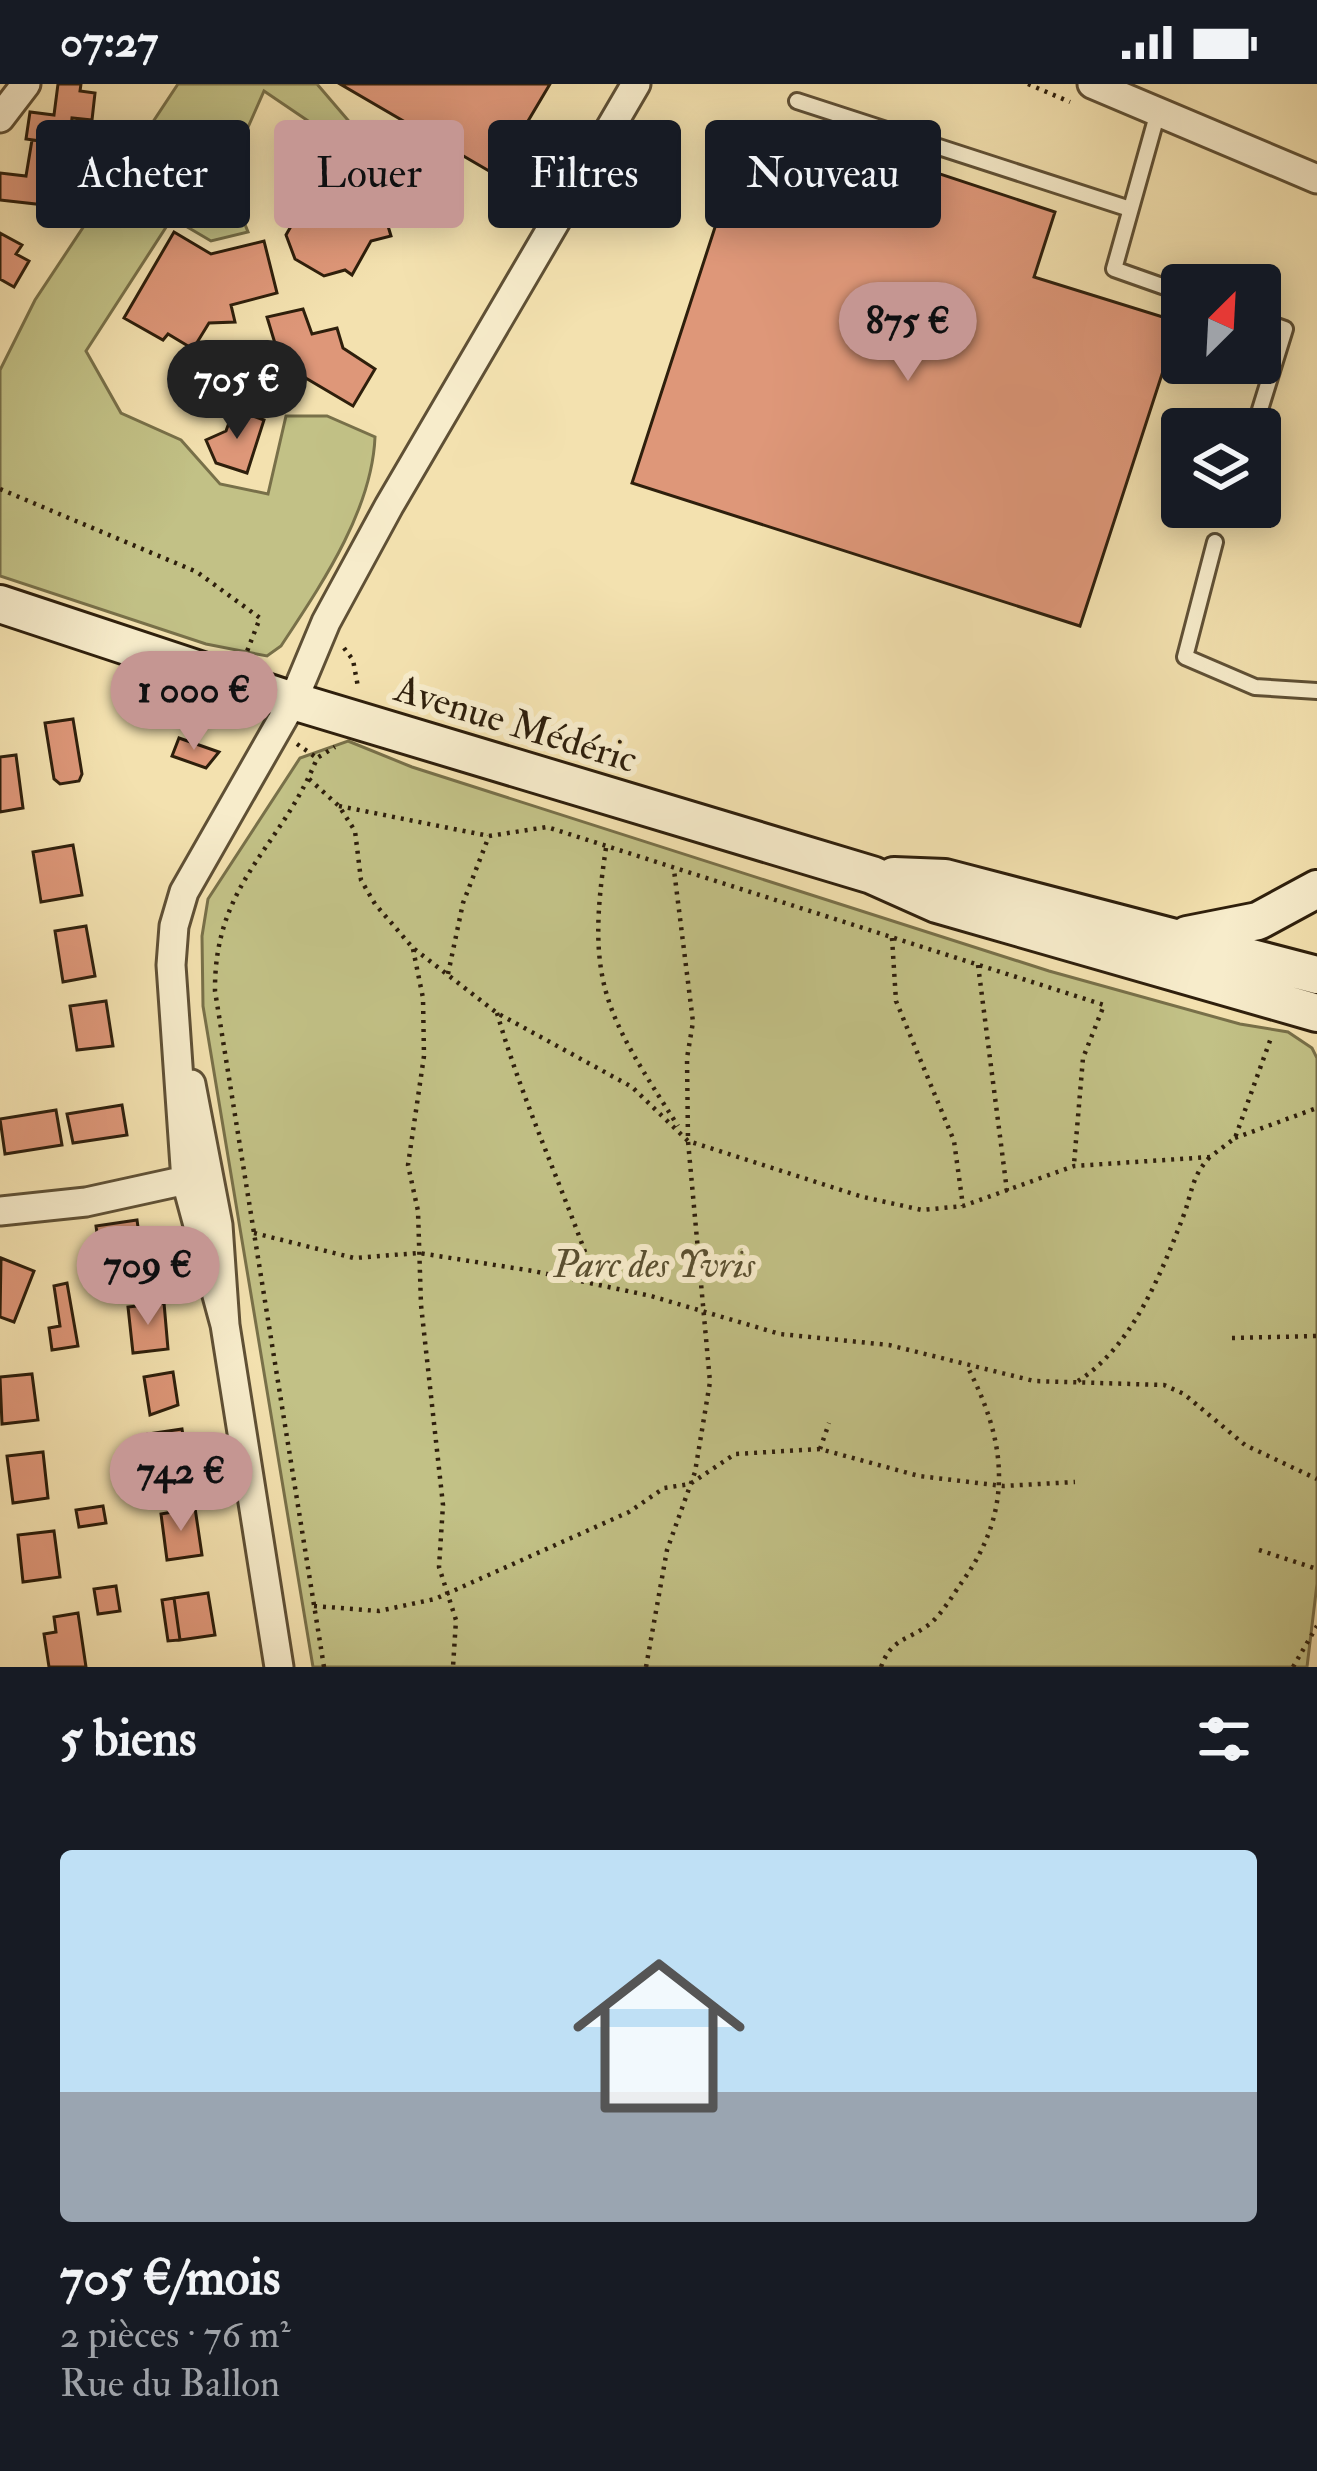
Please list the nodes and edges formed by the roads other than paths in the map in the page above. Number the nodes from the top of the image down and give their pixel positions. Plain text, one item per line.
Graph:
1 (26, 84) edge
2 (636, 84) edge
3 (1092, 84) edge
4 (796, 101) dead end
5 (1157, 112) junction
6 (0, 118) edge
7 (1317, 179) edge
8 (1130, 209) junction
9 (1161, 286) edge
10 (1215, 542) dead end
11 (0, 604) edge
12 (1317, 691) edge
13 (293, 701) junction
14 (872, 875) junction
15 (1317, 889) edge
16 (1168, 936) junction
17 (1317, 975) edge
18 (1300, 1009) edge
19 (198, 1178) junction
20 (0, 1211) edge
21 (279, 1667) edge

1 - 6 street
2 - 13 street
3 - 5 street
4 - 8 lane
5 - 7 street
5 - 8 lane
8 - 9 lane
10 - 12 lane
11 - 13 main road, Avenue Médéric
13 - 14 main road, Avenue Médéric
13 - 19 street
14 - 16 main road
14 - 18 main road
15 - 16 main road
16 - 17 main road
19 - 20 street
19 - 21 street

